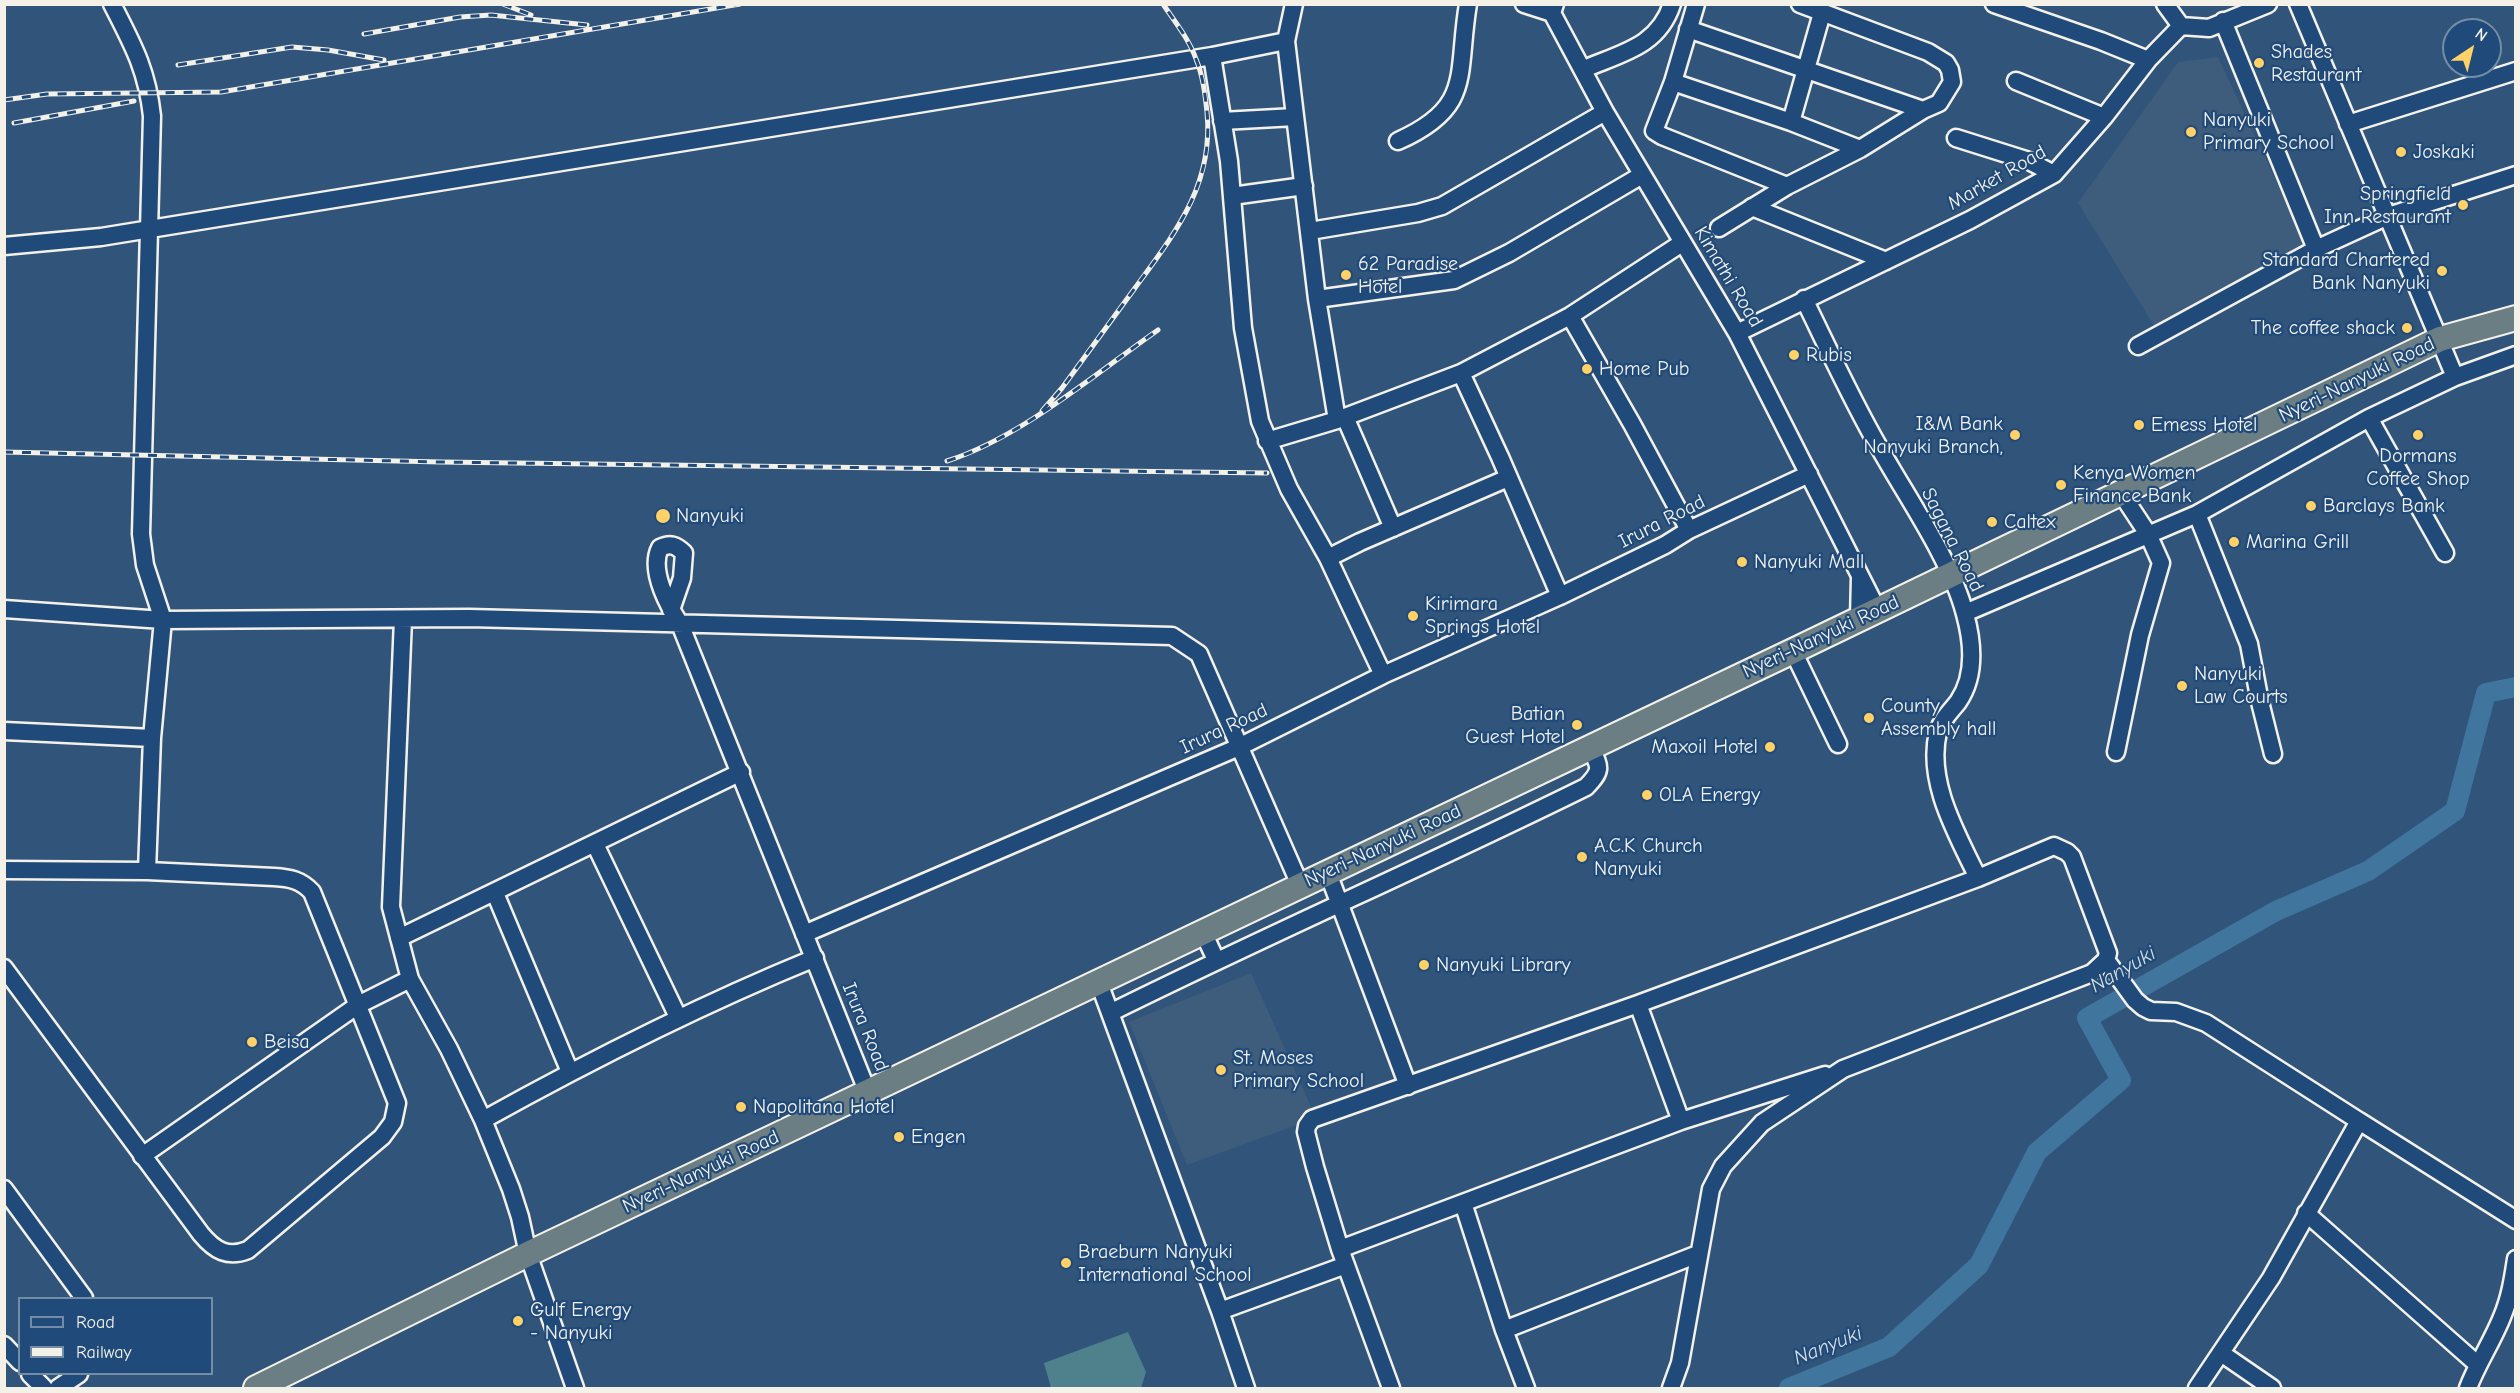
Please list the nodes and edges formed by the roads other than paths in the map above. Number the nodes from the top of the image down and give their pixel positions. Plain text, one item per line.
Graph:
1 (112, 4) edge
2 (1294, 4) edge
3 (1468, 4) edge
4 (1524, 4) edge
5 (1672, 4) edge
6 (1696, 4) edge
7 (1800, 4) edge
8 (1994, 4) edge
9 (2165, 4) edge
10 (2268, 4) edge
11 (2298, 4) edge
12 (1553, 9) edge
13 (1821, 13) junction
14 (2223, 21) junction
15 (2181, 26) junction
16 (1688, 29) junction
17 (1286, 41) junction
18 (1212, 56) junction
19 (2148, 60) junction
20 (1584, 69) junction
21 (1804, 70) junction
22 (2516, 71) edge
23 (2016, 81) dead end
24 (1673, 82) junction
25 (1923, 110) junction
26 (1605, 112) junction
27 (1295, 117) junction
28 (2104, 117) junction
29 (1222, 121) junction
30 (1791, 122) junction
31 (2348, 124) junction
32 (1956, 138) dead end
33 (1398, 141) dead end
34 (1860, 149) junction
35 (2054, 174) junction
36 (1642, 175) junction
37 (2516, 175) edge
38 (1304, 186) junction
39 (1787, 186) junction
40 (1232, 196) junction
41 (1752, 207) junction
42 (2388, 216) junction
43 (1719, 228) dead end
44 (149, 229) junction
45 (1310, 231) junction
46 (1682, 243) junction
47 (4, 246) edge
48 (2316, 249) junction
49 (1886, 261) junction
50 (1317, 299) junction
51 (1804, 299) junction
52 (1570, 316) junction
53 (2516, 318) edge
54 (1737, 333) junction
55 (2440, 339) junction
56 (2138, 346) dead end
57 (2516, 355) edge
58 (1461, 374) junction
59 (2455, 377) junction
60 (1341, 418) junction
61 (2369, 418) junction
62 (1267, 441) junction
63 (1809, 474) junction
64 (1508, 478) junction
65 (2121, 493) junction
66 (2197, 514) junction
67 (1393, 528) junction
68 (1689, 530) junction
69 (2148, 534) junction
70 (2445, 553) dead end
71 (1328, 558) junction
72 (1950, 575) junction
73 (1560, 596) junction
74 (4, 609) edge
75 (1965, 613) junction
76 (1868, 615) junction
77 (676, 617) junction
78 (403, 619) junction
79 (163, 620) junction
80 (1793, 651) junction
81 (1383, 675) junction
82 (4, 731) edge
83 (152, 738) junction
84 (1838, 744) dead end
85 (1239, 747) junction
86 (1590, 747) junction
87 (2116, 752) dead end
88 (2273, 754) dead end
89 (741, 772) junction
90 (595, 844) junction
91 (4, 870) edge
92 (147, 871) junction
93 (1328, 873) junction
94 (1978, 878) junction
95 (1300, 885) junction
96 (495, 893) junction
97 (1338, 903) junction
98 (1203, 932) junction
99 (804, 934) junction
100 (399, 938) junction
101 (814, 958) junction
102 (1216, 960) junction
103 (2106, 960) junction
104 (4, 968) edge
105 (410, 979) junction
106 (1099, 983) junction
107 (1638, 1004) junction
108 (358, 1005) junction
109 (1110, 1013) junction
110 (678, 1017) junction
111 (1843, 1069) junction
112 (570, 1072) junction
113 (1408, 1086) junction
114 (868, 1093) junction
115 (483, 1120) junction
116 (2359, 1120) junction
117 (1682, 1121) junction
118 (142, 1156) junction
119 (4, 1189) edge
120 (1463, 1203) junction
121 (2306, 1214) junction
122 (2516, 1220) edge
123 (1340, 1248) junction
124 (528, 1254) junction
125 (1698, 1254) junction
126 (2516, 1259) edge
127 (1346, 1265) junction
128 (83, 1297) edge
129 (1220, 1311) junction
130 (1504, 1330) junction
131 (4, 1345) edge
132 (2221, 1353) junction
133 (18, 1360) edge
134 (2477, 1364) junction
135 (31, 1375) edge
136 (78, 1375) edge
137 (44, 1389) edge
138 (58, 1389) edge
139 (256, 1389) edge
140 (575, 1389) edge
141 (1246, 1389) edge
142 (1391, 1389) edge
143 (1526, 1389) edge
144 (1671, 1389) edge
145 (2197, 1389) edge
146 (2272, 1389) edge
147 (2468, 1389) edge

1 - 44 street
2 - 17 street
3 - 33 street
4 - 12 street
5 - 20 street
6 - 16 street
7 - 13 street
8 - 19 street
9 - 15 street
10 - 14 street
11 - 31 street
12 - 20 street, Kimathi Road
13 - 21 street
13 - 25 street
14 - 15 street
14 - 48 street
15 - 19 street, Market Road
16 - 21 street
16 - 24 street
17 - 18 street
17 - 27 street
18 - 29 street
18 - 44 street
19 - 28 street, Market Road
20 - 26 street, Kimathi Road
21 - 25 street
21 - 30 street
22 - 31 street
23 - 28 street
24 - 30 street
24 - 39 street
25 - 34 street
26 - 36 street, Kimathi Road
26 - 45 street
27 - 29 street
27 - 38 street
28 - 35 street, Market Road
29 - 40 street
30 - 34 street
31 - 42 street
32 - 35 street
34 - 39 street
35 - 49 street, Market Road
36 - 46 street, Kimathi Road
36 - 50 street
37 - 42 street
38 - 40 street
38 - 45 street
39 - 41 street
40 - 62 street
41 - 43 street
41 - 49 street
42 - 48 street
42 - 55 street
44 - 47 street
44 - 79 street
45 - 50 street
46 - 52 street
46 - 54 street, Kimathi Road
48 - 56 street
49 - 51 street, Market Road
50 - 60 street
51 - 54 street, Market Road
51 - 72 street, Sagana Road
52 - 58 street
52 - 68 street
53 - 55 highway, Nyeri-Nanyuki Road
54 - 63 street, Kimathi Road
55 - 59 street
55 - 65 highway, Nyeri-Nanyuki Road
57 - 59 street
58 - 60 street
58 - 64 street
59 - 61 street
60 - 62 street
60 - 67 street
61 - 66 street
61 - 70 street
62 - 71 street
63 - 68 street, Irura Road
63 - 76 street, Kimathi Road
64 - 67 street
64 - 73 street
65 - 69 street
65 - 72 highway, Nyeri-Nanyuki Road
66 - 69 street
66 - 88 street
67 - 71 street
68 - 73 street, Irura Road
69 - 75 street
69 - 87 street
71 - 81 street
72 - 75 street, Sagana Road
72 - 76 highway, Nyeri-Nanyuki Road
73 - 81 street, Irura Road
74 - 79 street
75 - 94 street, Sagana Road
76 - 80 highway, Nyeri-Nanyuki Road
77 - 78 street
77 - 85 street
77 - 89 street
78 - 79 street
78 - 100 street
79 - 83 street
80 - 84 street
80 - 86 highway, Nyeri-Nanyuki Road
81 - 85 street, Irura Road
82 - 83 street
83 - 92 street
85 - 95 street
85 - 99 street, Irura Road
86 - 93 highway, Nyeri-Nanyuki Road
86 - 97 street
89 - 90 street
89 - 99 street
90 - 96 street
90 - 110 street
91 - 92 street
92 - 108 street
93 - 95 highway, Nyeri-Nanyuki Road
93 - 97 street
94 - 103 street
94 - 107 street
95 - 98 highway, Nyeri-Nanyuki Road
96 - 100 street
96 - 112 street
97 - 102 street
97 - 113 street
98 - 102 street
98 - 106 highway, Nyeri-Nanyuki Road
99 - 101 street, Irura Road
100 - 105 street
101 - 110 street
101 - 114 street, Irura Road
102 - 109 street
103 - 111 street
103 - 116 street
104 - 118 street
105 - 108 street
105 - 115 street
106 - 109 street
106 - 114 highway, Nyeri-Nanyuki Road
107 - 113 street
107 - 117 street
108 - 118 street
108 - 118 street
109 - 129 street
110 - 112 street
111 - 117 street
111 - 125 street
112 - 115 street
113 - 123 street
114 - 124 highway, Nyeri-Nanyuki Road
115 - 124 street
116 - 121 street
116 - 122 street
117 - 120 street
119 - 128 street
120 - 123 street
120 - 130 street
121 - 132 street
121 - 134 street
123 - 127 street
124 - 139 highway, Nyeri-Nanyuki Road
124 - 140 street
125 - 130 street
125 - 144 street
126 - 134 street
127 - 129 street
127 - 142 street
129 - 141 street
130 - 143 street
131 - 133 street
132 - 145 street
132 - 146 street
134 - 147 street
135 - 137 street
136 - 138 street

